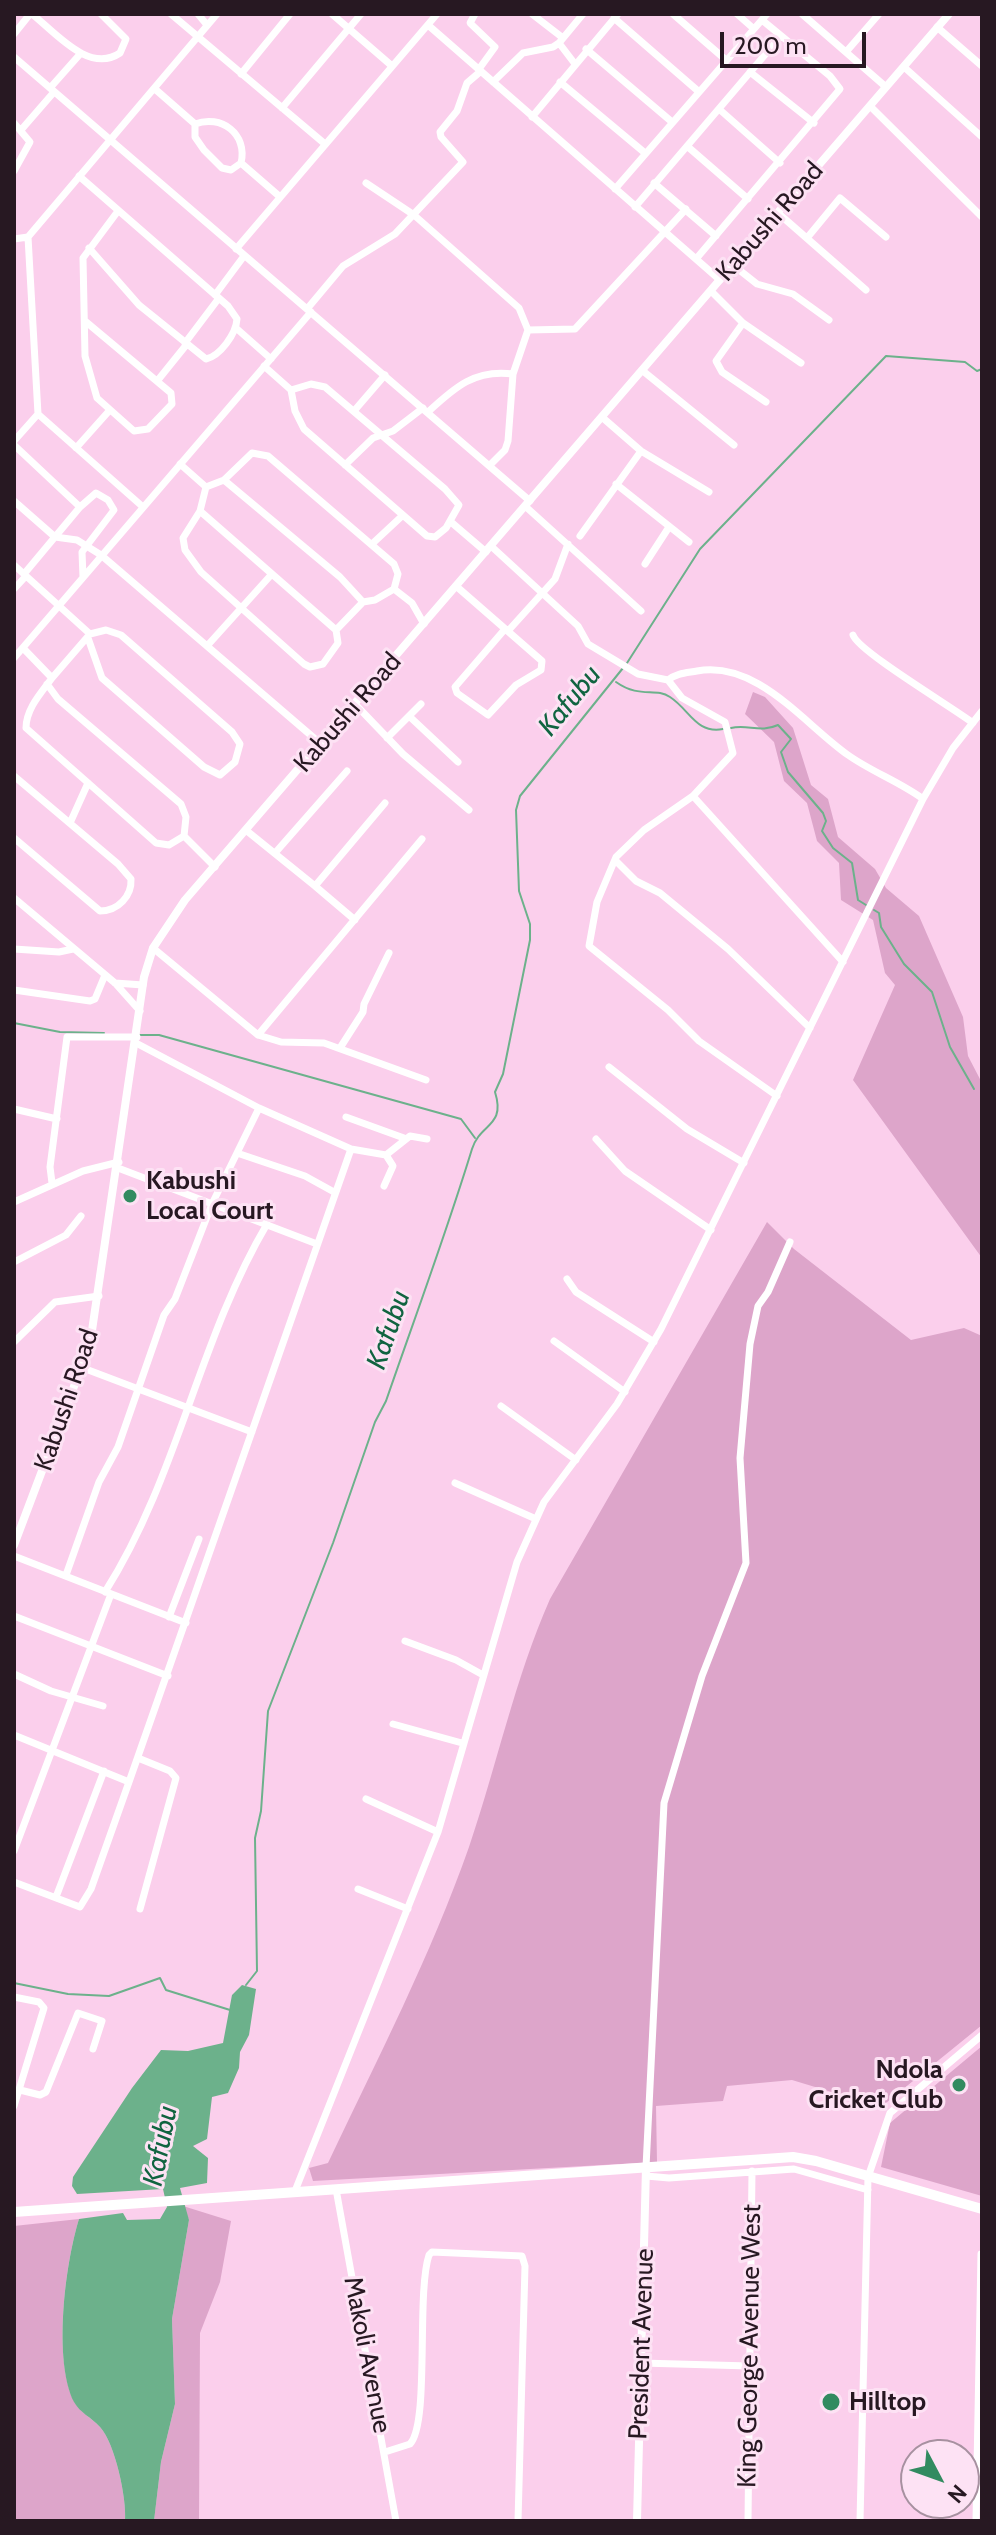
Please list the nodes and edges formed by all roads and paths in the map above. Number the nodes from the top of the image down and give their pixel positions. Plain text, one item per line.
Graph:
1 (31, 14) edge
2 (101, 14) edge
3 (171, 14) edge
4 (198, 14) edge
5 (217, 14) edge
6 (290, 14) edge
7 (332, 14) edge
8 (361, 14) edge
9 (437, 14) edge
10 (475, 14) edge
11 (532, 14) edge
12 (583, 14) edge
13 (673, 14) edge
14 (737, 14) edge
15 (802, 14) edge
16 (949, 14) edge
17 (876, 15) edge
18 (616, 16) edge
19 (764, 17) edge
20 (207, 25) junction
21 (428, 25) junction
22 (937, 27) junction
23 (754, 29) junction
24 (347, 30) junction
25 (14, 34) edge
26 (781, 36) junction
27 (197, 37) junction
28 (561, 40) junction
29 (586, 49) junction
30 (846, 52) junction
31 (81, 53) junction
32 (14, 57) edge
33 (726, 60) junction
34 (575, 64) junction
35 (392, 66) junction
36 (982, 66) edge
37 (904, 67) junction
38 (480, 70) junction
39 (750, 72) junction
40 (241, 74) junction
41 (493, 82) junction
42 (560, 82) junction
43 (886, 87) junction
44 (155, 89) junction
45 (52, 90) junction
46 (698, 91) junction
47 (870, 106) junction
48 (282, 108) junction
49 (719, 109) junction
50 (532, 117) junction
51 (672, 122) junction
52 (14, 123) edge
53 (814, 123) junction
54 (195, 124) junction
55 (21, 130) junction
56 (982, 137) edge
57 (111, 140) junction
58 (325, 144) junction
59 (687, 146) junction
60 (645, 153) junction
61 (241, 163) junction
62 (780, 163) junction
63 (14, 171) edge
64 (79, 176) junction
65 (366, 183) dead end
66 (654, 183) junction
67 (615, 189) junction
68 (279, 196) junction
69 (748, 199) junction
70 (635, 207) junction
71 (686, 209) junction
72 (118, 211) junction
73 (778, 213) junction
74 (414, 215) junction
75 (982, 217) edge
76 (663, 231) junction
77 (716, 236) junction
78 (28, 237) junction
79 (886, 237) dead end
80 (807, 238) junction
81 (14, 239) edge
82 (89, 248) junction
83 (236, 249) junction
84 (244, 256) junction
85 (696, 259) junction
86 (733, 265) junction
87 (720, 280) junction
88 (866, 290) dead end
89 (711, 291) junction
90 (217, 296) junction
91 (309, 310) junction
92 (829, 320) dead end
93 (85, 321) junction
94 (743, 323) junction
95 (236, 328) junction
96 (528, 330) junction
97 (186, 343) junction
98 (271, 359) junction
99 (801, 363) dead end
100 (264, 366) junction
101 (643, 371) junction
102 (513, 374) junction
103 (385, 375) junction
104 (158, 380) junction
105 (291, 390) junction
106 (766, 402) dead end
107 (426, 410) junction
108 (109, 411) junction
109 (354, 411) junction
110 (38, 414) junction
111 (603, 418) junction
112 (382, 435) junction
113 (14, 443) edge
114 (734, 445) dead end
115 (76, 448) junction
116 (641, 451) junction
117 (180, 464) junction
118 (345, 465) junction
119 (490, 465) junction
120 (224, 480) junction
121 (616, 484) junction
122 (206, 487) junction
123 (709, 492) dead end
124 (14, 501) edge
125 (528, 503) junction
126 (80, 507) junction
127 (143, 507) junction
128 (200, 511) junction
129 (402, 516) junction
130 (451, 522) junction
131 (669, 527) junction
132 (580, 536) dead end
133 (55, 537) junction
134 (689, 542) dead end
135 (372, 544) junction
136 (568, 544) junction
137 (86, 545) junction
138 (488, 549) junction
139 (101, 555) junction
140 (645, 564) dead end
141 (14, 565) edge
142 (25, 575) junction
143 (271, 575) junction
144 (83, 577) junction
145 (456, 586) junction
146 (14, 589) edge
147 (394, 589) junction
148 (543, 594) junction
149 (363, 602) junction
150 (59, 604) junction
151 (242, 609) junction
152 (641, 611) dead end
153 (424, 624) junction
154 (336, 630) junction
155 (507, 630) junction
156 (853, 635) dead end
157 (89, 636) junction
158 (207, 646) junction
159 (23, 648) junction
160 (14, 658) edge
161 (668, 680) junction
162 (50, 681) junction
163 (355, 704) junction
164 (421, 704) dead end
165 (982, 711) edge
166 (409, 716) junction
167 (977, 722) edge
168 (387, 738) junction
169 (321, 744) junction
170 (458, 762) dead end
171 (347, 771) dead end
172 (14, 776) edge
173 (88, 783) junction
174 (693, 796) junction
175 (923, 799) junction
176 (385, 803) dead end
177 (469, 810) dead end
178 (70, 823) junction
179 (247, 831) junction
180 (184, 836) junction
181 (14, 838) edge
182 (422, 839) dead end
183 (275, 853) junction
184 (615, 860) junction
185 (215, 867) junction
186 (315, 886) junction
187 (14, 898) edge
188 (355, 920) junction
189 (153, 948) junction
190 (14, 949) edge
191 (73, 949) junction
192 (389, 953) dead end
193 (843, 962) junction
194 (105, 975) junction
195 (115, 983) junction
196 (143, 985) junction
197 (14, 990) edge
198 (140, 1012) junction
199 (810, 1028) junction
200 (258, 1035) junction
201 (137, 1036) junction
202 (340, 1048) junction
203 (609, 1067) dead end
204 (426, 1080) dead end
205 (777, 1096) junction
206 (259, 1108) junction
207 (14, 1109) edge
208 (346, 1117) dead end
209 (57, 1119) junction
210 (404, 1138) junction
211 (427, 1139) dead end
212 (596, 1139) dead end
213 (351, 1149) junction
214 (237, 1153) junction
215 (386, 1155) junction
216 (744, 1163) junction
217 (118, 1165) junction
218 (52, 1183) junction
219 (384, 1186) dead end
220 (334, 1192) junction
221 (14, 1202) edge
222 (212, 1204) junction
223 (81, 1216) dead end
224 (267, 1224) junction
225 (711, 1230) junction
226 (790, 1242) dead end
227 (317, 1244) junction
228 (14, 1262) edge
229 (567, 1279) dead end
230 (99, 1296) junction
231 (554, 1341) dead end
232 (14, 1342) edge
233 (654, 1342) junction
234 (83, 1368) junction
235 (138, 1389) junction
236 (625, 1392) junction
237 (501, 1406) dead end
238 (190, 1409) junction
239 (252, 1432) junction
240 (576, 1460) junction
241 (455, 1483) dead end
242 (536, 1519) junction
243 (199, 1539) dead end
244 (14, 1545) edge
245 (14, 1556) edge
246 (66, 1575) junction
247 (108, 1593) junction
248 (14, 1616) edge
249 (169, 1617) junction
250 (186, 1623) junction
251 (405, 1641) dead end
252 (92, 1646) junction
253 (14, 1674) edge
254 (483, 1675) junction
255 (168, 1676) junction
256 (71, 1697) junction
257 (103, 1706) dead end
258 (393, 1724) dead end
259 (14, 1735) edge
260 (462, 1743) junction
261 (54, 1751) junction
262 (138, 1758) junction
263 (104, 1771) junction
264 (129, 1782) junction
265 (366, 1799) dead end
266 (438, 1832) junction
267 (14, 1851) edge
268 (14, 1882) edge
269 (358, 1889) dead end
270 (56, 1897) junction
271 (140, 1909) dead end
272 (408, 1909) junction
273 (14, 1997) edge
274 (982, 2035) edge
275 (93, 2049) dead end
276 (20, 2090) junction
277 (14, 2106) edge
278 (646, 2171) junction
279 (752, 2171) junction
280 (868, 2177) junction
281 (336, 2189) junction
282 (868, 2190) junction
283 (295, 2191) junction
284 (982, 2209) edge
285 (14, 2212) edge
286 (981, 2254) edge
287 (641, 2363) junction
288 (750, 2366) junction
289 (385, 2452) junction
290 (396, 2521) edge
291 (518, 2521) edge
292 (637, 2521) edge
293 (748, 2521) edge
294 (860, 2521) edge
295 (976, 2521) edge

1 - 25 street
1 - 31 street
2 - 31 street
3 - 27 street
4 - 20 street
5 - 20 street
6 - 40 street
7 - 24 street
8 - 24 street
9 - 21 street
10 - 38 street
11 - 28 street
12 - 28 street
13 - 33 street
14 - 23 street
15 - 30 street
16 - 22 main road, Kabushi Road
17 - 30 street
18 - 29 street
18 - 46 street
19 - 23 street
19 - 26 street
20 - 27 street
21 - 35 street
21 - 38 street
22 - 36 street
22 - 37 main road, Kabushi Road
23 - 33 street
24 - 35 street
24 - 48 street
26 - 39 street
26 - 53 street
27 - 40 street
27 - 44 street
28 - 34 street
28 - 41 street
29 - 34 street
29 - 51 street
30 - 43 street
31 - 45 street
32 - 45 street
33 - 46 street
34 - 42 street
35 - 58 street
37 - 43 main road, Kabushi Road
37 - 56 street
38 - 41 street
38 - 74 street
39 - 49 street
39 - 53 street
40 - 48 street
41 - 50 street
42 - 50 street
42 - 60 street
43 - 47 main road, Kabushi Road
44 - 54 street
44 - 57 street
45 - 55 street
45 - 57 street
46 - 51 street
47 - 73 main road, Kabushi Road
47 - 75 street
48 - 58 street
49 - 59 street
49 - 62 street
50 - 67 street
51 - 60 street
52 - 55 street
53 - 62 street
54 - 61 street
54 - 61 street
55 - 63 street
57 - 64 street
57 - 83 street
58 - 68 street
59 - 66 street
59 - 69 street
60 - 67 street
61 - 68 street
62 - 69 street
64 - 72 street
64 - 78 street
65 - 74 street
66 - 70 street
66 - 71 street
67 - 70 street
68 - 83 street
69 - 77 street
70 - 76 street
71 - 76 street
71 - 77 street
72 - 82 street
72 - 90 street
73 - 80 street
73 - 86 main road, Kabushi Road
74 - 91 street
74 - 96 street
76 - 85 street
76 - 96 street
77 - 85 street
78 - 81 street
78 - 110 street
79 - 80 street
80 - 88 street
82 - 93 street
82 - 97 street
83 - 84 street
84 - 90 street
84 - 91 street
85 - 87 street
86 - 87 main road, Kabushi Road
86 - 92 street
87 - 89 main road, Kabushi Road
89 - 94 street
89 - 101 main road, Kabushi Road
90 - 95 street
90 - 97 street
91 - 98 street
91 - 103 street
93 - 104 street
93 - 108 street
94 - 99 street
94 - 106 street
95 - 97 street
95 - 98 street
96 - 102 street
97 - 104 street
98 - 100 street
100 - 105 street
100 - 117 street
101 - 111 main road, Kabushi Road
101 - 114 street
102 - 107 street
102 - 119 street
103 - 107 street
103 - 109 street
104 - 108 street
105 - 109 street
105 - 118 street
107 - 112 street
107 - 119 street
108 - 115 street
109 - 112 street
110 - 113 street
110 - 115 street
111 - 116 street
111 - 125 main road, Kabushi Road
112 - 118 street
112 - 130 street
113 - 126 street
115 - 127 street
116 - 121 street
116 - 123 street
117 - 122 street
117 - 127 street
118 - 129 street
119 - 125 street
120 - 122 street
120 - 135 street
120 - 149 street
121 - 131 street
121 - 132 street
122 - 128 street
124 - 133 street
125 - 136 street
125 - 138 main road, Kabushi Road
126 - 133 street
126 - 137 street
127 - 139 street
128 - 143 street
128 - 151 street
129 - 130 street
129 - 135 street
130 - 138 street
131 - 134 street
131 - 140 street
133 - 137 street
133 - 142 street
135 - 147 street
136 - 148 street
136 - 152 street
137 - 139 street
137 - 144 street
138 - 145 main road, Kabushi Road
138 - 148 street
139 - 144 street
139 - 158 street
141 - 142 street
142 - 146 street
142 - 150 street
143 - 151 street
143 - 154 street
144 - 150 street
145 - 153 main road, Kabushi Road
145 - 155 street
147 - 149 street
147 - 153 street
148 - 155 street
148 - 161 street
149 - 154 street
150 - 157 street
150 - 159 street
151 - 154 street
151 - 158 street
153 - 163 main road, Kabushi Road
155 - 155 street
156 - 167 street
157 - 157 street
157 - 162 street
158 - 169 street
159 - 160 street
159 - 162 street
161 - 174 street
161 - 175 street
162 - 173 street
162 - 180 street
163 - 168 street
163 - 169 main road, Kabushi Road
164 - 166 street
165 - 167 street
166 - 168 street
166 - 170 street
167 - 175 street
168 - 177 street
169 - 179 main road, Kabushi Road
171 - 183 street
172 - 178 street
173 - 178 street
173 - 180 street
174 - 184 street
174 - 193 street
175 - 193 street
176 - 186 street
178 - 181 street
179 - 183 street
179 - 185 main road, Kabushi Road
180 - 185 street
182 - 188 street
183 - 186 street
184 - 199 street
184 - 205 street
185 - 189 main road, Kabushi Road
186 - 188 street
187 - 191 street
188 - 200 street
189 - 196 main road, Kabushi Road
189 - 200 street
190 - 191 street
191 - 194 street
192 - 202 street
193 - 199 street
194 - 195 street
194 - 197 street
195 - 196 street
195 - 198 street
196 - 198 main road, Kabushi Road
198 - 201 main road, Kabushi Road
199 - 205 street
200 - 202 street
201 - 206 street
201 - 209 street
201 - 217 main road, Kabushi Road
202 - 204 street
203 - 216 street
205 - 216 street
206 - 213 street
206 - 214 street
207 - 209 street
208 - 210 street
209 - 218 street
210 - 211 street
210 - 215 street
212 - 225 street
213 - 215 street
213 - 220 street
214 - 220 street
214 - 222 street
215 - 219 street
216 - 225 street
217 - 218 street
217 - 222 street
217 - 230 main road, Kabushi Road
218 - 221 street
220 - 227 street
222 - 224 street
222 - 235 street
223 - 228 street
224 - 227 street
224 - 238 street
225 - 233 street
226 - 278 street
227 - 239 street
229 - 233 street
230 - 232 street
230 - 234 main road, Kabushi Road
231 - 236 street
233 - 236 street
234 - 235 street
234 - 244 main road, Kabushi Road
235 - 238 street
235 - 246 street
236 - 240 street
237 - 240 street
238 - 239 street
238 - 247 street
239 - 250 street
240 - 242 street
241 - 242 street
242 - 254 street
243 - 249 street
245 - 246 street
246 - 247 street
247 - 249 street
247 - 252 street
248 - 252 street
249 - 250 street
250 - 255 street
251 - 254 street
252 - 255 street
252 - 256 street
253 - 256 street
254 - 260 street
255 - 262 street
256 - 257 street
256 - 261 street
258 - 260 street
259 - 261 street
260 - 266 street
261 - 263 street
261 - 267 street
262 - 264 street
262 - 271 street
263 - 264 street
263 - 270 street
264 - 270 street
265 - 266 street
266 - 272 street
268 - 270 street
269 - 272 street
272 - 283 street
273 - 276 street
274 - 280 street
275 - 276 street
276 - 277 street
278 - 279 street
278 - 280 highway
278 - 281 highway
278 - 287 main road, President Avenue
279 - 282 street
279 - 288 street, King George Avenue West
280 - 282 street
280 - 284 highway
281 - 283 highway
281 - 289 street, Makoli Avenue
282 - 294 street
283 - 285 highway
286 - 295 street
287 - 288 street
287 - 292 main road, President Avenue
288 - 293 street, King George Avenue West
289 - 290 street, Makoli Avenue
289 - 291 street

